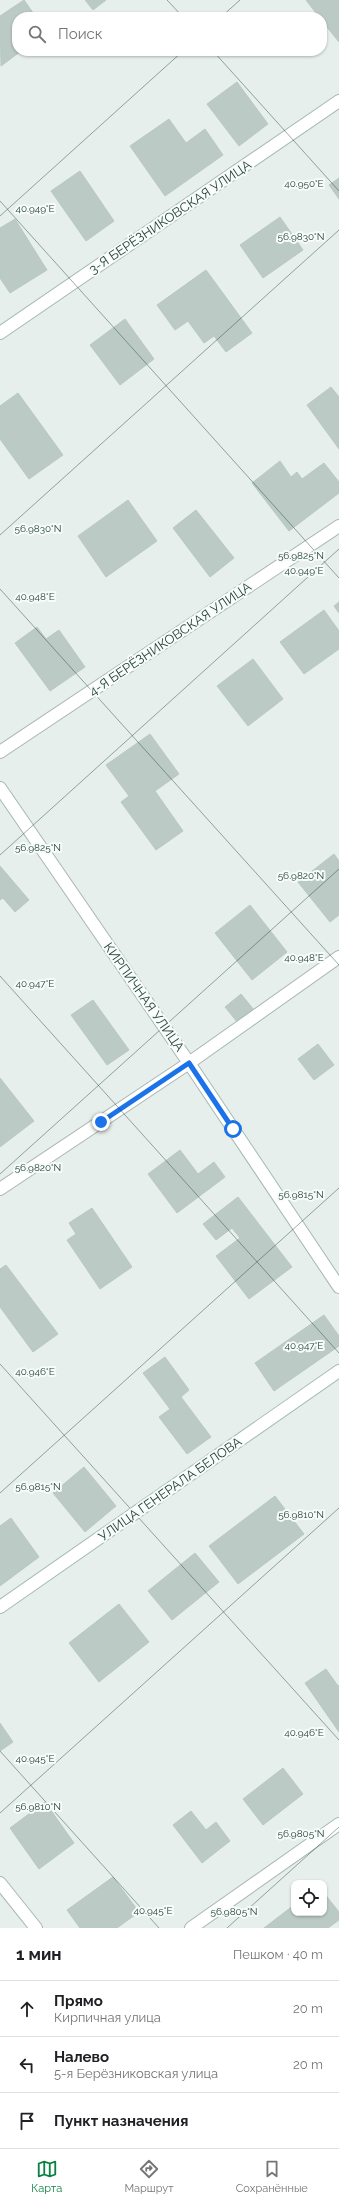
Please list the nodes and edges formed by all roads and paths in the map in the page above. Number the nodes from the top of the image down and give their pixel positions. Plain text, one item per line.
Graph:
1 (339, 101) edge
2 (0, 333) edge
3 (339, 526) edge
4 (0, 752) edge
5 (0, 788) edge
6 (339, 957) edge
7 (189, 1063) junction
8 (0, 1188) edge
9 (339, 1287) edge
10 (339, 1371) edge
11 (0, 1607) edge
12 (339, 1824) edge
13 (0, 1883) edge
14 (36, 1928) edge
15 (191, 1928) edge

1 - 2 street, 3-Я БЕРЁЗНИКОВСКАЯ УЛИЦА
3 - 4 street, 4-Я БЕРЁЗНИКОВСКАЯ УЛИЦА
5 - 7 street, КИРПИЧНАЯ УЛИЦА
6 - 7 street
7 - 8 street
7 - 9 street, КИРПИЧНАЯ УЛИЦА
10 - 11 street, УЛИЦА ГЕНЕРАЛА БЕЛОВА
12 - 15 street
13 - 14 street

